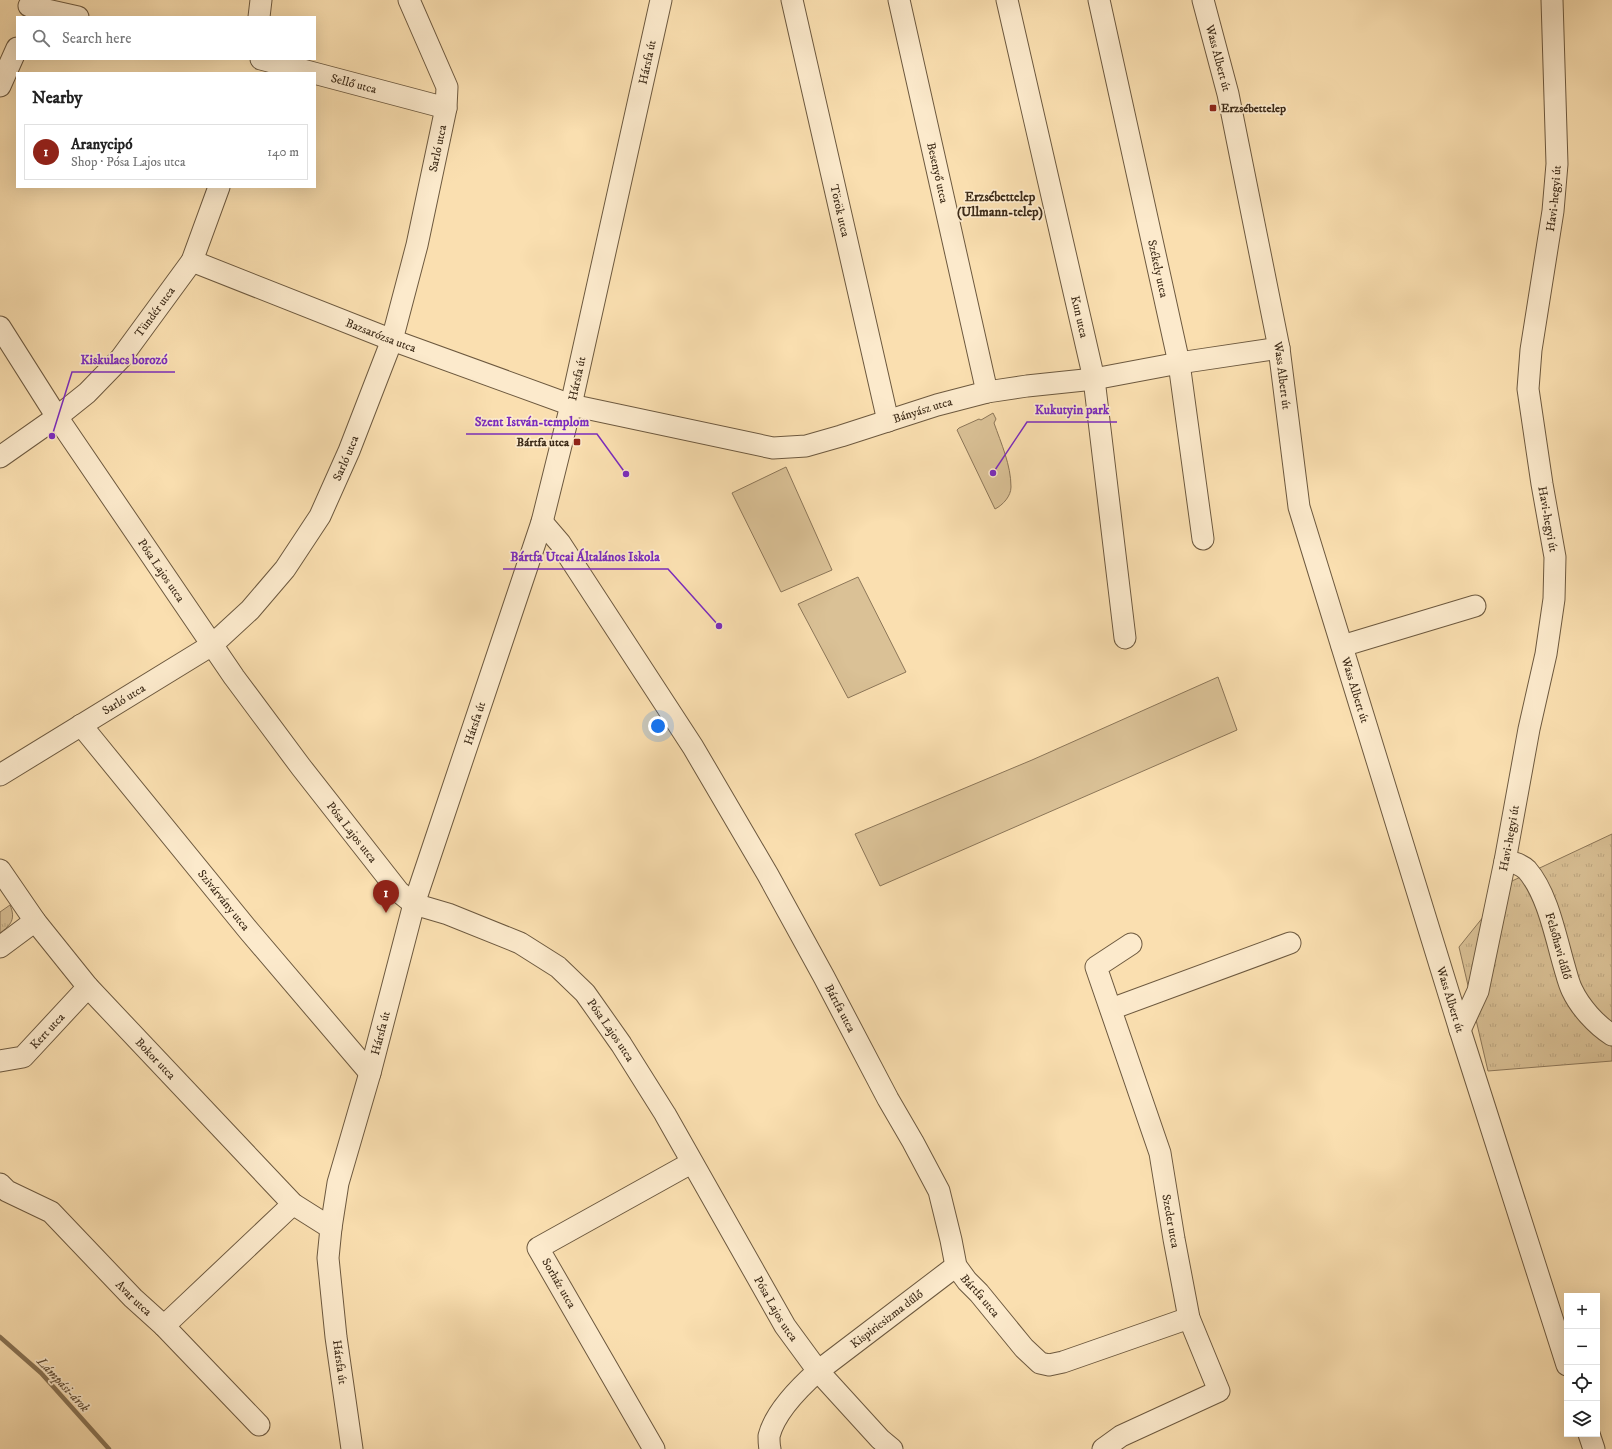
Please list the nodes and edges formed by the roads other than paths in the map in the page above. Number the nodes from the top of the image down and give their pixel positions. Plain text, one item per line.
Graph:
1 (261, 0) edge
2 (409, 0) edge
3 (661, 0) edge
4 (792, 0) edge
5 (899, 0) edge
6 (1007, 0) edge
7 (1099, 0) edge
8 (1203, 0) edge
9 (1552, 0) edge
10 (28, 8) edge
11 (72, 16) edge
12 (259, 16) edge
13 (16, 50) edge
14 (254, 60) edge
15 (265, 60) edge
16 (250, 72) edge
17 (310, 72) edge
18 (316, 74) edge
19 (0, 86) edge
20 (446, 108) junction
21 (219, 188) edge
22 (192, 261) junction
23 (0, 327) edge
24 (392, 340) junction
25 (1279, 348) junction
26 (1179, 363) junction
27 (1094, 379) junction
28 (987, 392) junction
29 (570, 405) junction
30 (57, 417) junction
31 (888, 420) junction
32 (0, 457) edge
33 (542, 522) junction
34 (1203, 539) dead end
35 (1475, 606) dead end
36 (1125, 638) dead end
37 (212, 645) junction
38 (1342, 646) junction
39 (81, 725) junction
40 (0, 775) edge
41 (1505, 860) junction
42 (0, 870) edge
43 (414, 904) junction
44 (35, 921) junction
45 (1290, 943) dead end
46 (1130, 944) dead end
47 (0, 947) edge
48 (88, 987) junction
49 (1110, 1009) junction
50 (1460, 1030) junction
51 (1612, 1035) edge
52 (0, 1061) edge
53 (370, 1073) junction
54 (691, 1162) junction
55 (0, 1184) edge
56 (293, 1204) junction
57 (331, 1228) junction
58 (956, 1266) junction
59 (1189, 1318) junction
60 (164, 1326) junction
61 (1564, 1356) edge
62 (818, 1371) junction
63 (259, 1425) dead end
64 (1590, 1437) edge
65 (352, 1449) edge
66 (654, 1449) edge
67 (770, 1449) edge
68 (892, 1449) edge
69 (1103, 1449) edge
70 (1594, 1449) edge

1 - 12 street
2 - 20 street, Sarló utca
3 - 29 street, Hársfa út
4 - 31 street, Török utca
5 - 28 street, Besenyő utca
6 - 27 street, Kun utca
7 - 26 street, Székely utca
8 - 25 street, Wass Albert út
9 - 41 street, Havi-hegyi út
10 - 11 street
13 - 19 street
14 - 16 street
15 - 17 street, Sellő utca
18 - 20 street, Sellő utca
20 - 24 street, Sarló utca
21 - 22 street, Tündér utca
22 - 24 street, Bazsarózsa utca
22 - 30 street, Tündér utca
23 - 30 street, Pósa Lajos utca
24 - 29 street, Bazsarózsa utca
24 - 37 street, Sarló utca
25 - 26 street, Bányász utca
25 - 38 street, Wass Albert út
26 - 27 street, Bányász utca
26 - 34 street, Székely utca
27 - 28 street, Bányász utca
27 - 36 street, Kun utca
28 - 31 street, Bányász utca
29 - 31 street, Bányász utca
29 - 33 street, Hársfa út
30 - 32 street, Tündér utca
30 - 37 street, Pósa Lajos utca
33 - 43 street, Hársfa út
33 - 58 street, Bártfa utca
35 - 38 street
37 - 39 street, Sarló utca
37 - 43 street, Pósa Lajos utca
38 - 50 street, Wass Albert út
39 - 40 street, Sarló utca
39 - 53 street, Szivárvány utca
41 - 50 street, Havi-hegyi út
41 - 51 street, Felsőhavi dűlő
42 - 44 street, Bokor utca
43 - 53 street, Hársfa út
43 - 54 street, Pósa Lajos utca
44 - 47 street
44 - 48 street, Bokor utca
45 - 49 street
46 - 49 street, Szeder utca
48 - 52 street, Kert utca
48 - 56 street, Bokor utca
49 - 59 street, Szeder utca
50 - 61 street, Wass Albert út
53 - 57 street, Hársfa út
54 - 62 street, Pósa Lajos utca
54 - 66 street, Sorház utca
55 - 60 street, Avar utca
56 - 57 street, Bokor utca
56 - 60 street
57 - 65 street, Hársfa út
58 - 59 street, Bártfa utca
58 - 62 street, Kispiricsizma dűlő
59 - 69 street, Szeder utca
60 - 63 street, Avar utca
62 - 67 street, Kispiricsizma dűlő
62 - 68 street
64 - 70 street

